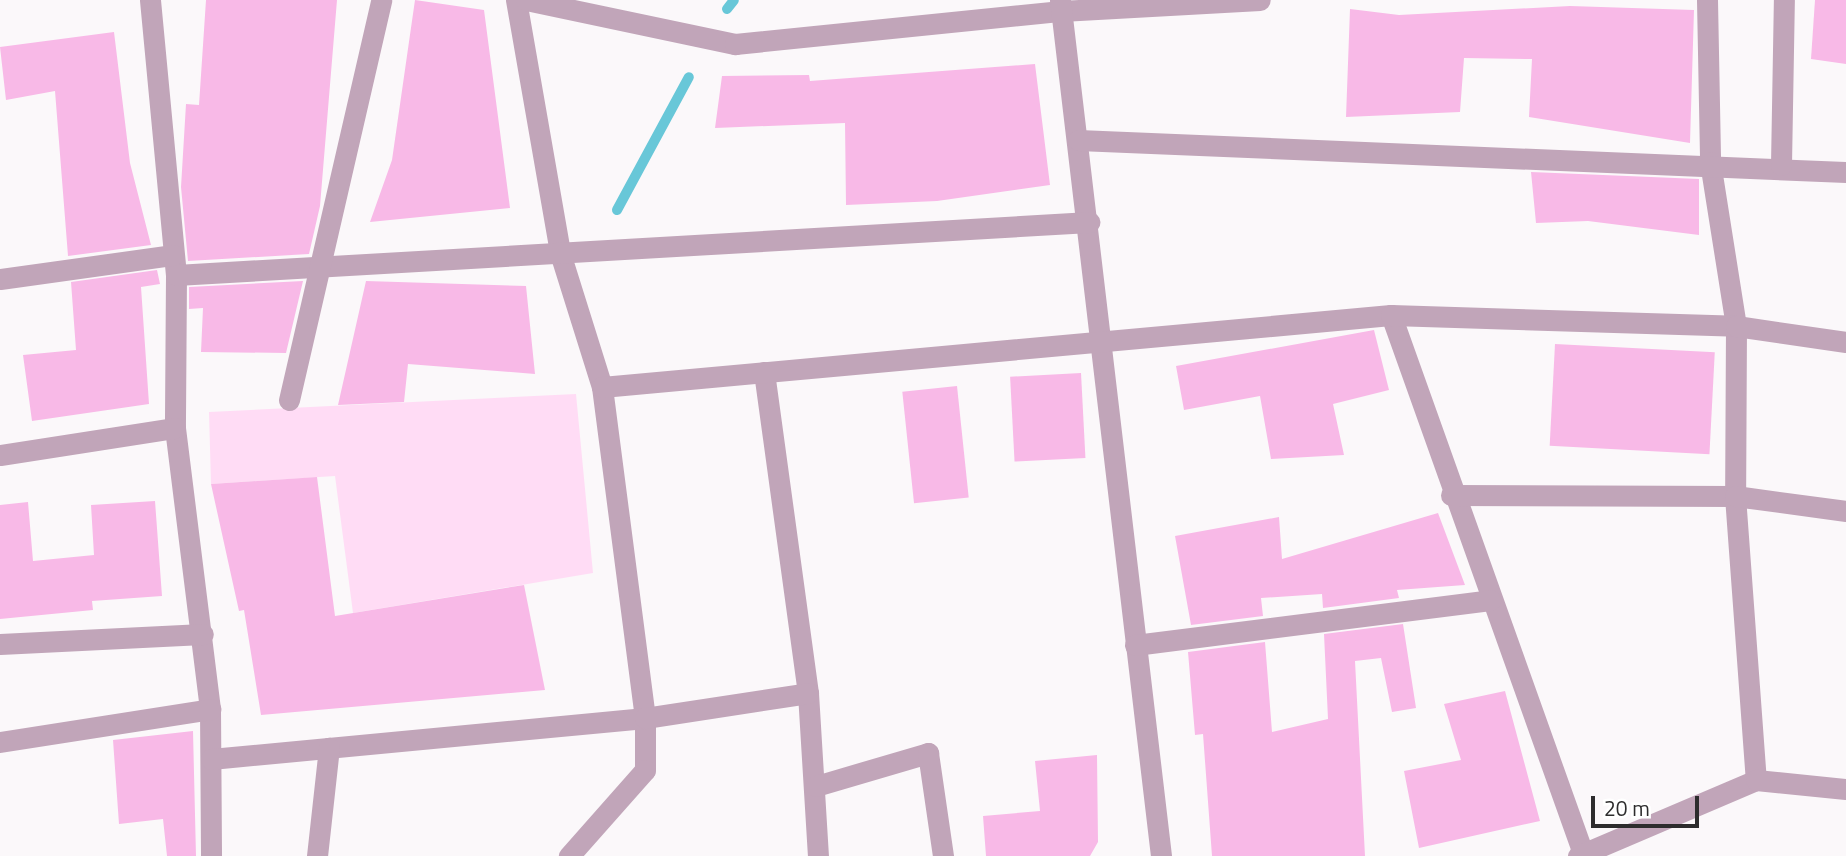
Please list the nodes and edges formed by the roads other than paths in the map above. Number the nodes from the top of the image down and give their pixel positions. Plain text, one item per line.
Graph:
1 (150, 0) edge
2 (381, 0) edge
3 (516, 0) edge
4 (526, 0) edge
5 (1260, 0) edge
6 (1707, 0) edge
7 (1784, 0) edge
8 (1060, 5) edge
9 (1078, 140) junction
10 (1710, 162) junction
11 (1781, 164) junction
12 (1846, 172) edge
13 (1089, 222) junction
14 (560, 253) junction
15 (174, 265) junction
16 (317, 267) junction
17 (0, 279) edge
18 (1391, 315) junction
19 (1736, 326) junction
20 (1099, 340) junction
21 (1846, 342) edge
22 (764, 372) junction
23 (602, 387) junction
24 (289, 400) dead end
25 (175, 428) junction
26 (0, 455) edge
27 (1451, 495) junction
28 (1735, 496) junction
29 (1846, 511) edge
30 (1490, 600) junction
31 (203, 634) junction
32 (0, 644) edge
33 (1135, 645) junction
34 (808, 693) junction
35 (210, 709) junction
36 (645, 718) junction
37 (0, 742) edge
38 (329, 748) junction
39 (211, 759) junction
40 (1756, 780) junction
41 (816, 786) junction
42 (1846, 789) edge
43 (211, 856) edge
44 (317, 856) edge
45 (569, 856) edge
46 (818, 856) edge
47 (943, 856) edge
48 (1161, 856) edge
49 (1582, 856) edge

1 - 15 street
2 - 16 street
3 - 14 street
4 - 8 street
5 - 8 street
6 - 10 street
7 - 11 street
8 - 9 street
9 - 10 street
9 - 13 street
10 - 11 street
10 - 19 street
11 - 12 street
13 - 14 street
13 - 20 street
14 - 16 street
14 - 23 street
15 - 16 street
15 - 17 street
15 - 25 street
16 - 24 street
18 - 19 street
18 - 20 street
18 - 27 street
19 - 21 street
19 - 28 street
20 - 22 street
20 - 33 street
22 - 23 street
22 - 34 street
23 - 36 street
25 - 26 street
25 - 31 street
27 - 28 street
27 - 30 street
28 - 29 street
28 - 40 street
30 - 33 street
30 - 49 street
31 - 32 street
31 - 35 street
33 - 48 street
34 - 36 street
34 - 41 street
35 - 37 street
35 - 39 street
36 - 38 street
36 - 45 street
38 - 39 street
38 - 44 street
39 - 43 street
40 - 42 street
40 - 49 street
41 - 46 street
41 - 47 street

